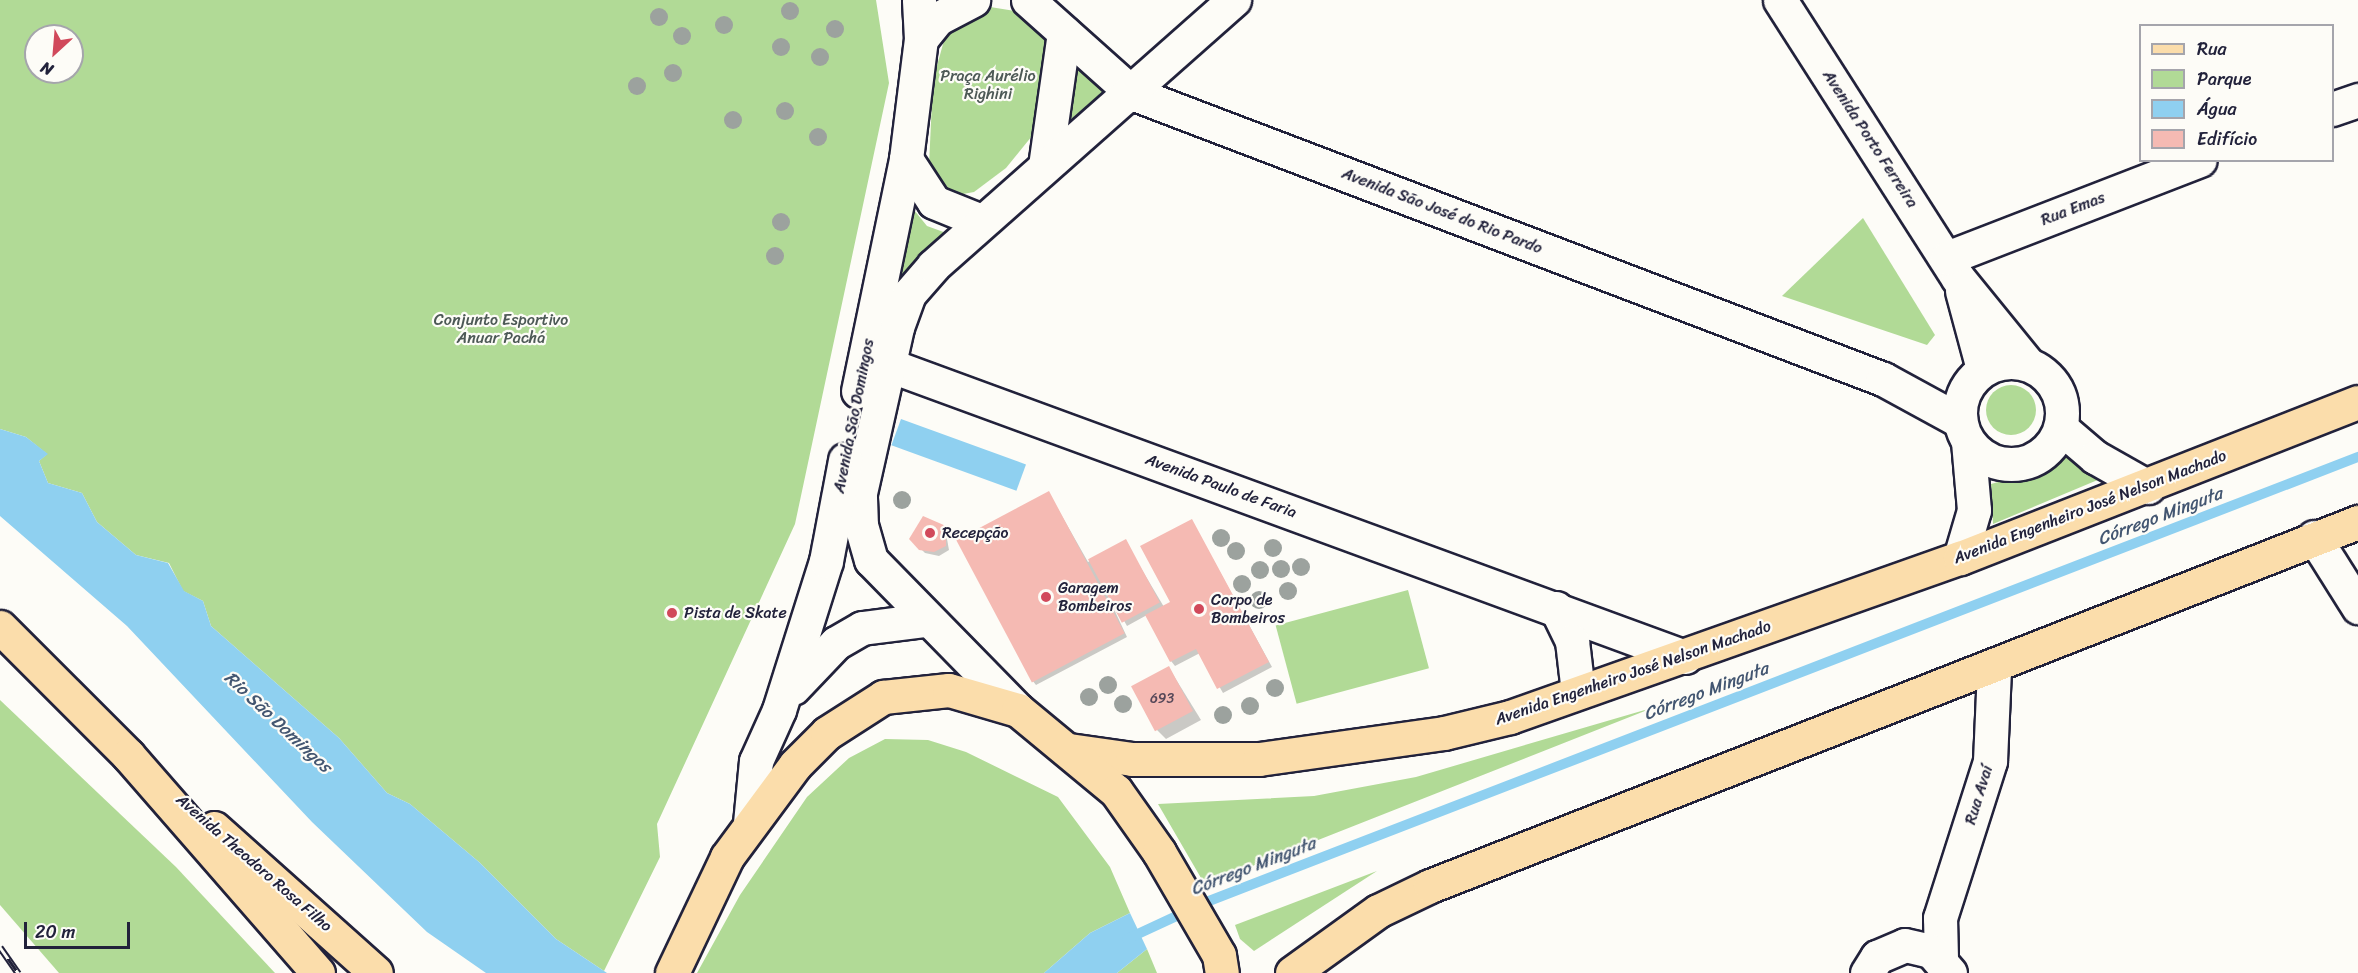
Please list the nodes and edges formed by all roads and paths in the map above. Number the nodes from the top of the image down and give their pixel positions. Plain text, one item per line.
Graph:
1 (919, 0) edge
2 (973, 0) edge
3 (1234, 0) edge
4 (1026, 1) edge
5 (1786, 2) edge
6 (1064, 32) junction
7 (921, 39) junction
8 (1132, 93) junction
9 (2358, 100) edge
10 (2334, 108) edge
11 (906, 159) junction
12 (2195, 162) edge
13 (1045, 166) junction
14 (981, 221) junction
15 (1953, 268) junction
16 (2027, 363) junction
17 (886, 364) junction
18 (2358, 402) edge
19 (1969, 405) junction
20 (2061, 428) junction
21 (2148, 487) junction
22 (2358, 522) edge
23 (2314, 537) junction
24 (1960, 558) junction
25 (1556, 608) junction
26 (2358, 608) edge
27 (925, 620) junction
28 (0, 627) edge
29 (1685, 657) junction
30 (1994, 668) junction
31 (1578, 693) junction
32 (779, 710) junction
33 (1018, 710) junction
34 (1069, 750) junction
35 (128, 755) junction
36 (750, 823) junction
37 (1940, 918) junction
38 (1905, 945) junction
39 (1220, 964) edge
40 (1946, 966) edge
41 (318, 973) edge
42 (376, 973) edge
43 (672, 973) edge
44 (1292, 973) edge
45 (1867, 973) edge

1 - 7 street, Avenida São Domingos
2 - 7 street
3 - 8 street, Avenida São Domingos
4 - 6 street, Avenida São José do Rio Pardo
5 - 15 street, Avenida Porto Ferreira
6 - 8 street, Avenida São José do Rio Pardo
6 - 13 street
7 - 11 street, Avenida São Domingos
8 - 13 street, Avenida São Domingos
8 - 19 street, Avenida São José do Rio Pardo
9 - 10 street
11 - 14 street
11 - 32 street, Avenida São Domingos
12 - 15 street, Rua Emas
13 - 14 street, Avenida São Domingos
14 - 17 street, Avenida São Domingos
15 - 16 street, Avenida Porto Ferreira
15 - 19 street, Avenida Porto Ferreira
16 - 19 street
16 - 20 street
17 - 25 street, Avenida Paulo de Faria
17 - 27 street, Avenida São Domingos
18 - 21 main road, Avenida Engenheiro José Nelson Machado
19 - 20 street
19 - 24 street, Avenida Porto Ferreira
20 - 21 street
21 - 24 main road, Avenida Engenheiro José Nelson Machado
22 - 23 main road
23 - 26 street
23 - 30 main road
24 - 29 main road, Avenida Engenheiro José Nelson Machado
25 - 29 street, Avenida Paulo de Faria
25 - 31 street
27 - 32 street
27 - 33 street, Avenida São Domingos
28 - 35 main road, Avenida Theodoro Rosa Filho
29 - 31 main road, Avenida Engenheiro José Nelson Machado
30 - 37 street, Rua Avaí
30 - 44 main road
31 - 34 main road, Avenida Engenheiro José Nelson Machado
32 - 36 street, Avenida São Domingos
33 - 34 main road, Avenida Engenheiro José Nelson Machado
33 - 36 main road, Avenida Engenheiro José Nelson Machado
34 - 39 main road
35 - 41 main road, Avenida Theodoro Rosa Filho
35 - 42 main road, Avenida Theodoro Rosa Filho
36 - 43 main road, Avenida Engenheiro José Nelson Machado
37 - 38 street
37 - 40 street, Rua Avaí
38 - 40 street
38 - 45 street

